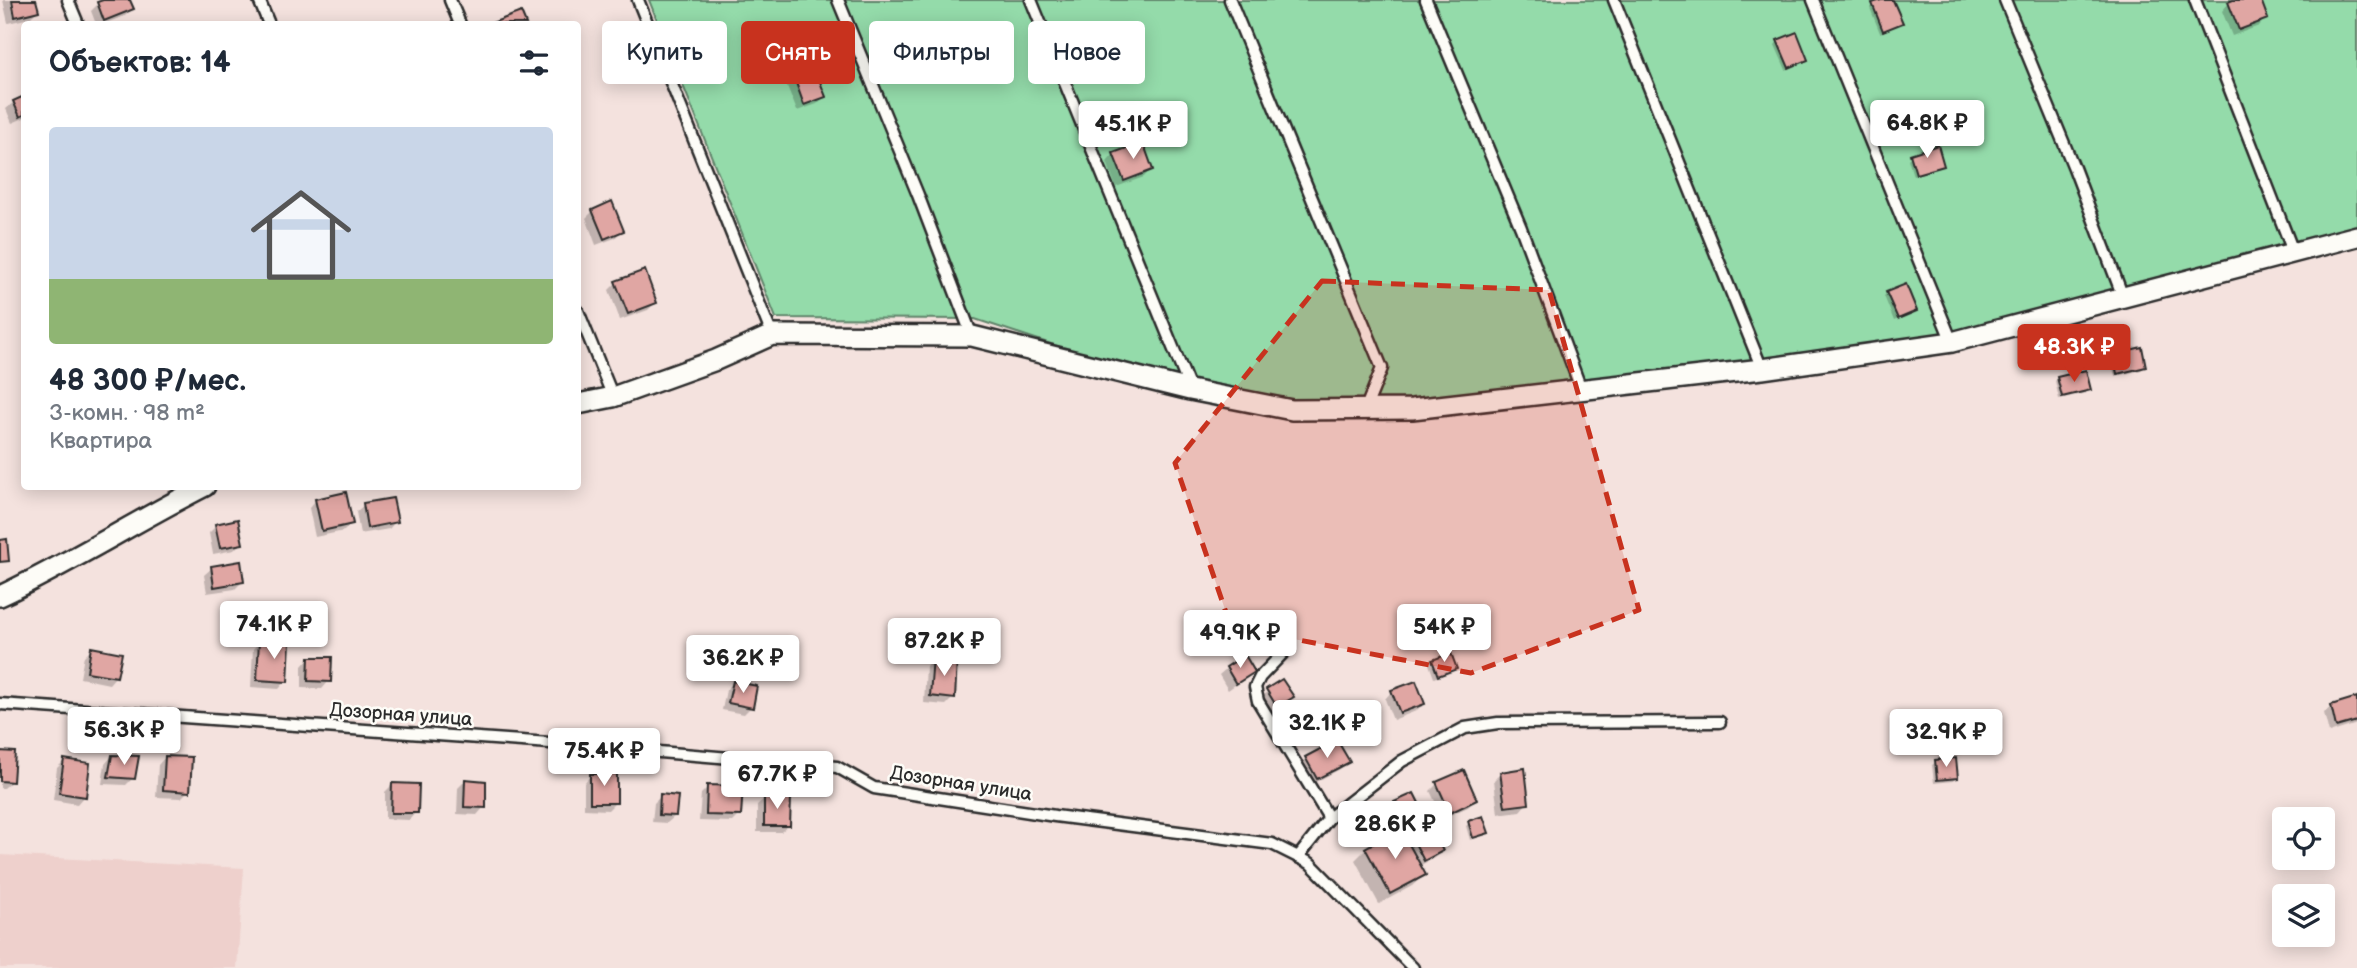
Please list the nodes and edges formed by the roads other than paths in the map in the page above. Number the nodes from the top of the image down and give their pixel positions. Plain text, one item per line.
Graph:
1 (68, 0) edge
2 (259, 0) edge
3 (450, 0) edge
4 (638, 0) edge
5 (838, 0) edge
6 (1031, 0) edge
7 (1230, 0) edge
8 (1426, 0) edge
9 (1614, 0) edge
10 (1812, 0) edge
11 (2005, 0) edge
12 (2195, 0) edge
13 (77, 21) edge
14 (268, 21) edge
15 (459, 21) edge
16 (2357, 236) edge
17 (2294, 254) junction
18 (2123, 296) junction
19 (581, 320) edge
20 (772, 335) junction
21 (972, 336) junction
22 (1952, 342) junction
23 (1762, 369) junction
24 (1581, 389) junction
25 (1190, 390) junction
26 (612, 397) junction
27 (581, 403) edge
28 (1365, 411) junction
29 (197, 490) edge
30 (0, 596) edge
31 (1286, 650) dead end
32 (0, 704) edge
33 (1720, 722) dead end
34 (1329, 818) junction
35 (1298, 857) junction
36 (1413, 968) edge

1 - 13 lane
2 - 14 lane
3 - 15 lane
4 - 20 lane
5 - 21 lane
6 - 25 lane
7 - 28 lane
8 - 24 lane
9 - 23 lane
10 - 22 lane
11 - 18 lane
12 - 17 lane
16 - 17 street
17 - 18 street
18 - 22 street
19 - 26 lane
20 - 21 street
20 - 26 street
21 - 25 street
22 - 23 street
23 - 24 street
24 - 28 street
25 - 28 street
26 - 27 street
29 - 30 street
31 - 34 lane
32 - 35 lane, Дозорная улица
33 - 34 lane
34 - 35 lane
35 - 36 lane, Дозорная улица

